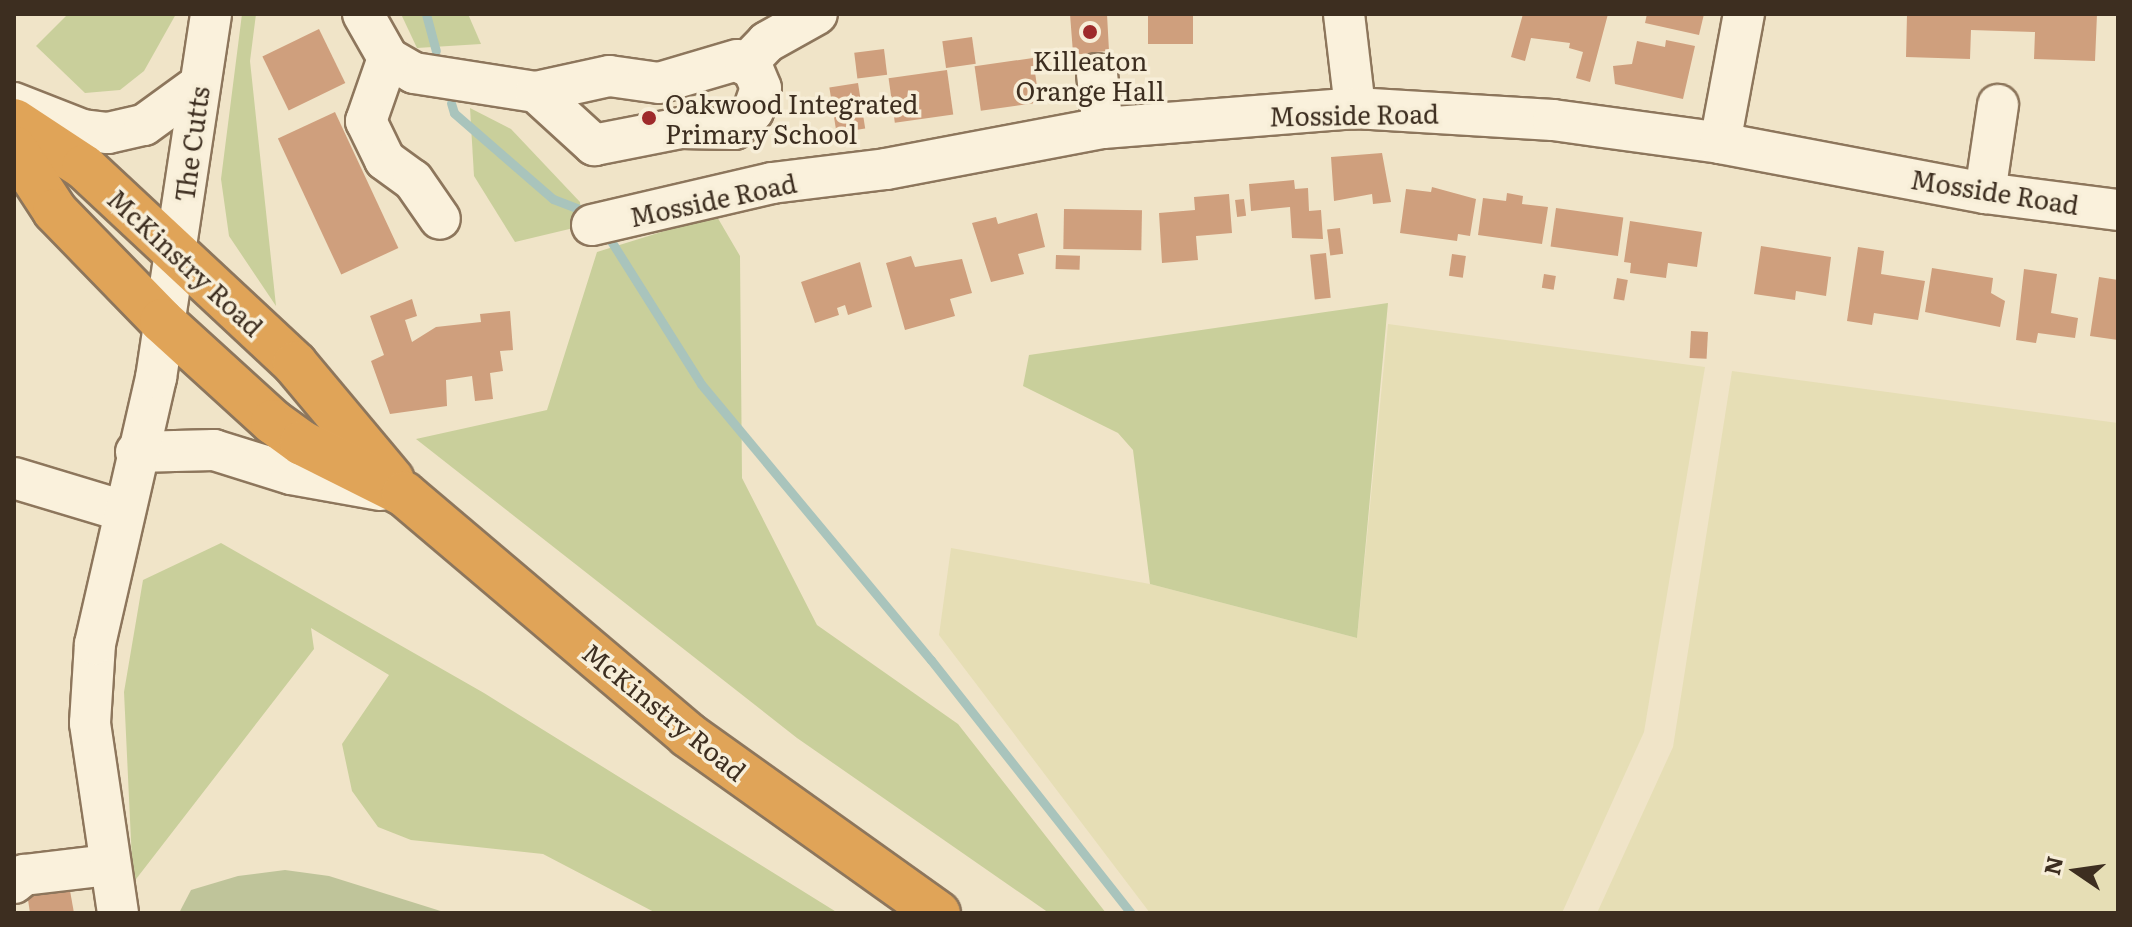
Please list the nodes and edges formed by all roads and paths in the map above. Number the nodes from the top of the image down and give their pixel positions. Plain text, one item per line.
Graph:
1 (211, 14) edge
2 (363, 14) edge
3 (817, 14) edge
4 (1344, 14) edge
5 (1744, 14) edge
6 (745, 65) junction
7 (401, 66) junction
8 (1097, 74) dead end
9 (199, 85) junction
10 (536, 92) junction
11 (1998, 105) dead end
12 (1355, 108) junction
13 (19, 127) edge
14 (1103, 128) junction
15 (1720, 143) junction
16 (1985, 193) junction
17 (2118, 210) edge
18 (440, 219) dead end
19 (602, 223) dead end
20 (169, 287) junction
21 (136, 452) junction
22 (14, 478) edge
23 (404, 494) junction
24 (123, 511) junction
25 (109, 865) junction
26 (14, 883) edge
27 (118, 913) edge
28 (938, 913) edge

1 - 9 street, The Cutts
2 - 7 street
3 - 6 street
4 - 12 street
5 - 15 street
6 - 10 street
6 - 10 street
7 - 10 street
7 - 18 street
8 - 14 street
9 - 13 street
9 - 20 street, The Cutts
11 - 16 street
12 - 14 street, Mosside Road
12 - 15 street, Mosside Road
13 - 20 highway, McKinstry Road
13 - 20 highway, McKinstry Road
14 - 19 street, Mosside Road
15 - 16 street, Mosside Road
16 - 17 street, Mosside Road
20 - 21 street, The Cutts
20 - 23 highway, McKinstry Road
20 - 23 highway, McKinstry Road
21 - 23 street
21 - 24 street, The Cutts
22 - 24 street
23 - 28 highway, McKinstry Road
24 - 25 street, The Cutts
25 - 26 street
25 - 27 street, The Cutts

